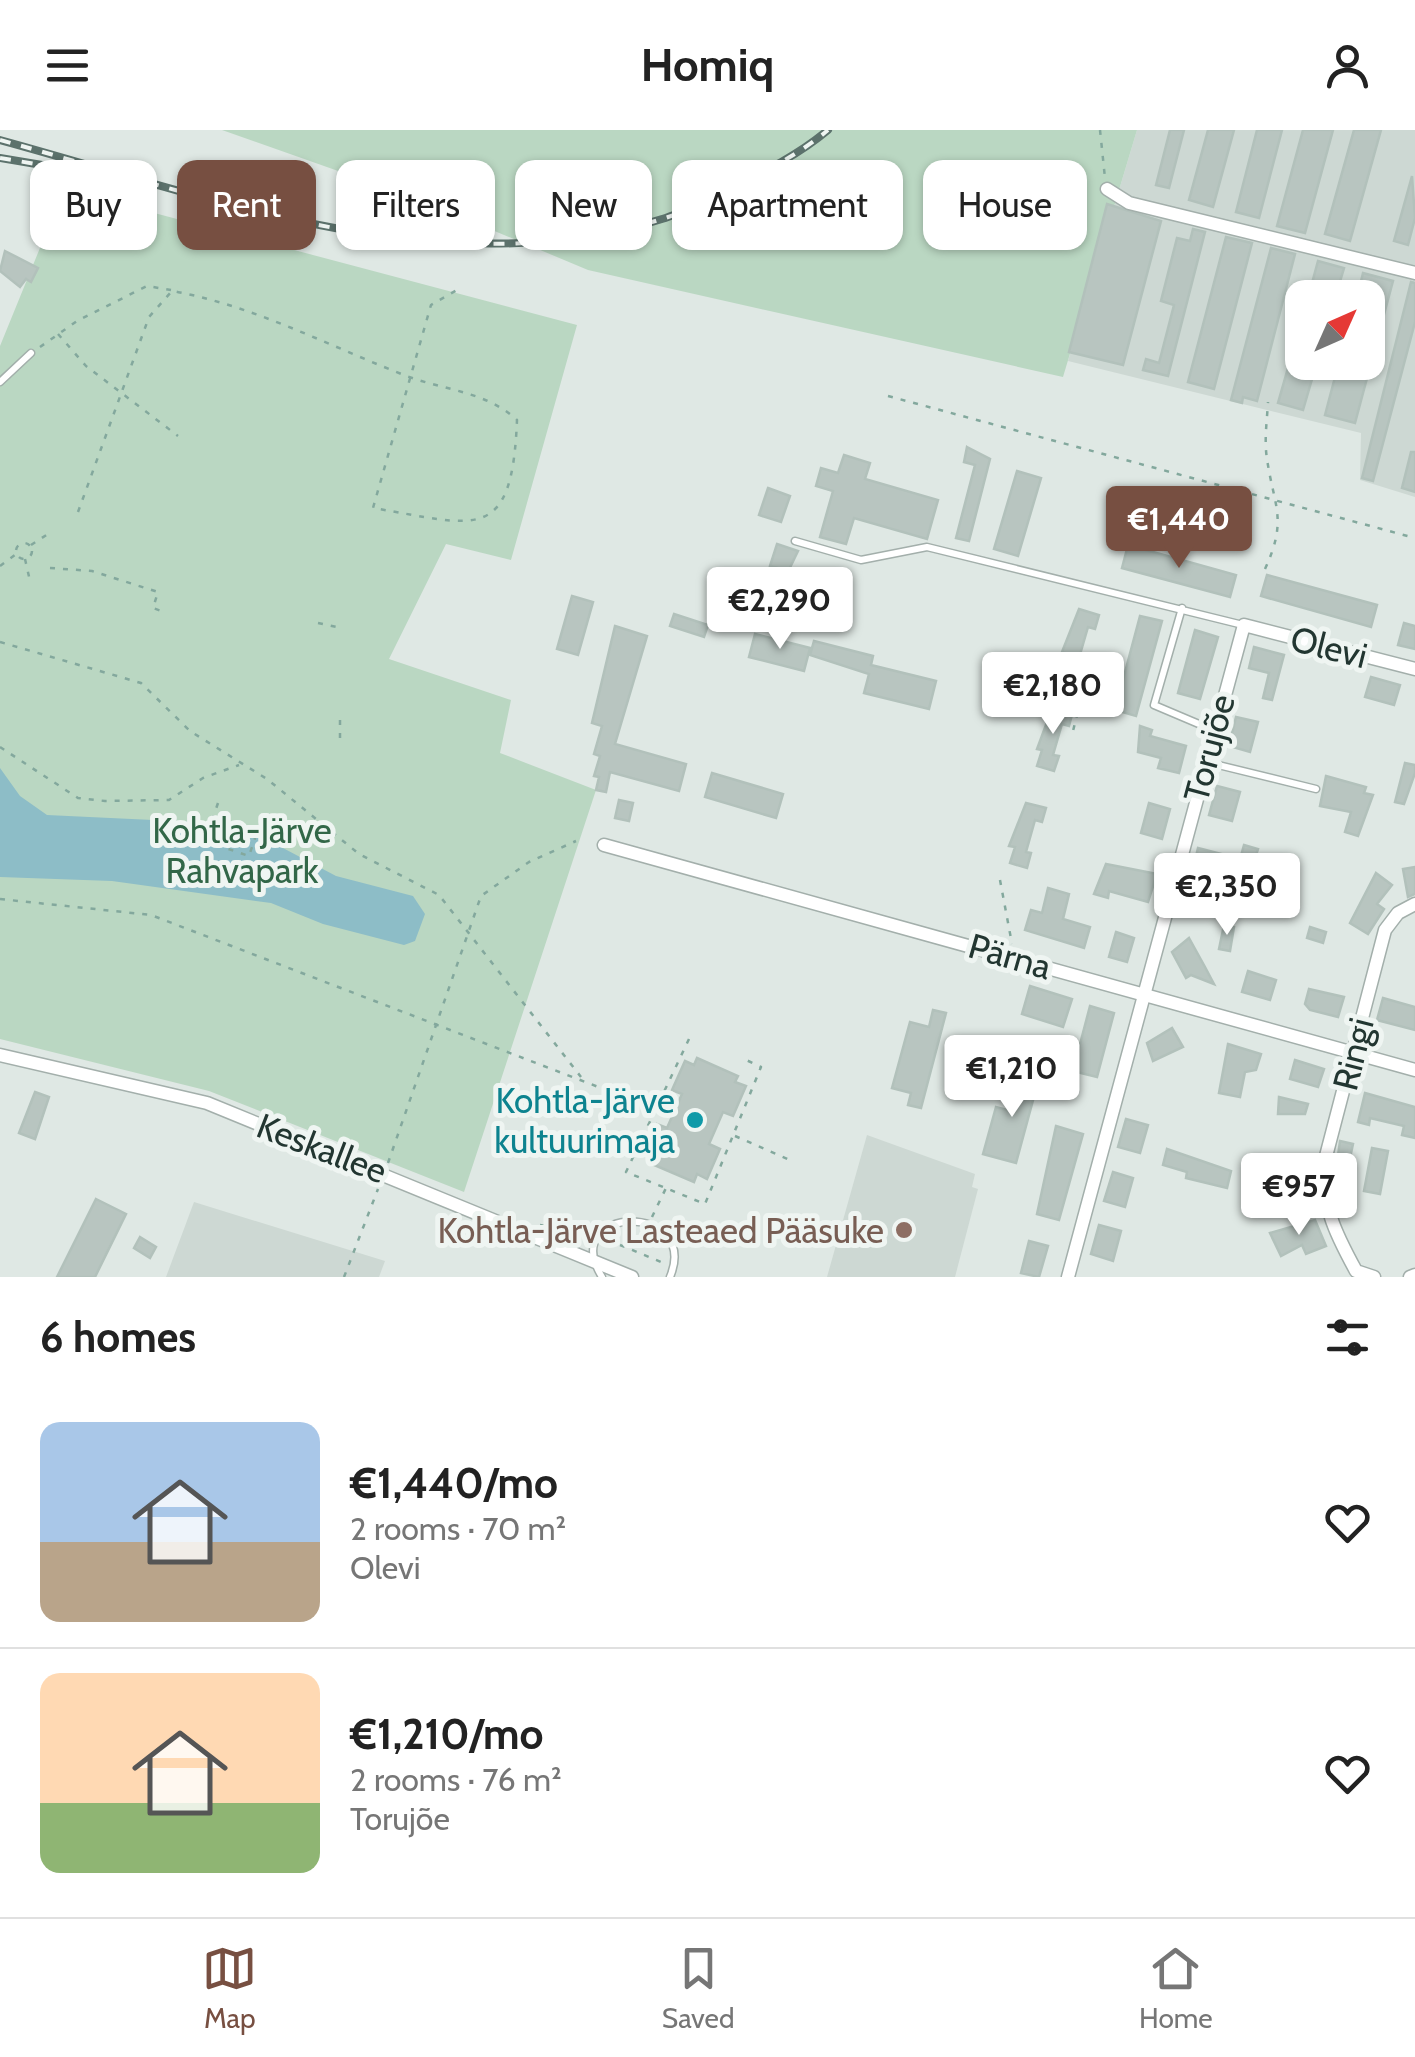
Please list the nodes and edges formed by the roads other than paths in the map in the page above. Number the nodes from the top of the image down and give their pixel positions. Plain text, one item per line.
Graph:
1 (1107, 189) road end
2 (1415, 272) edge
3 (31, 353) road end
4 (0, 382) edge
5 (795, 541) dead end
6 (1182, 608) junction
7 (1244, 625) junction
8 (1415, 669) edge
9 (1213, 730) junction
10 (1205, 762) junction
11 (1316, 790) dead end
12 (604, 845) dead end
13 (1415, 904) edge
14 (1146, 994) junction
15 (1354, 1053) junction
16 (0, 1055) edge
17 (1415, 1070) edge
18 (594, 1260) junction
19 (672, 1274) edge
20 (1356, 1274) edge
21 (602, 1277) edge
22 (632, 1277) edge
23 (1068, 1277) edge
24 (1374, 1277) edge

1 - 2 street
3 - 4 lane
5 - 6 lane
6 - 7 lane
6 - 9 lane
7 - 8 street, Olevi
7 - 9 street, Torujõe
9 - 10 street, Torujõe
10 - 11 lane
10 - 14 street, Torujõe
12 - 14 street, Pärna
13 - 15 street, Ringi
14 - 15 street, Pärna
14 - 23 street, Torujõe
15 - 17 street, Pärna
15 - 20 street, Ringi
16 - 18 street, Keskallee
18 - 19 lane
18 - 21 lane
18 - 22 street, Keskallee
20 - 24 street, Ringi

